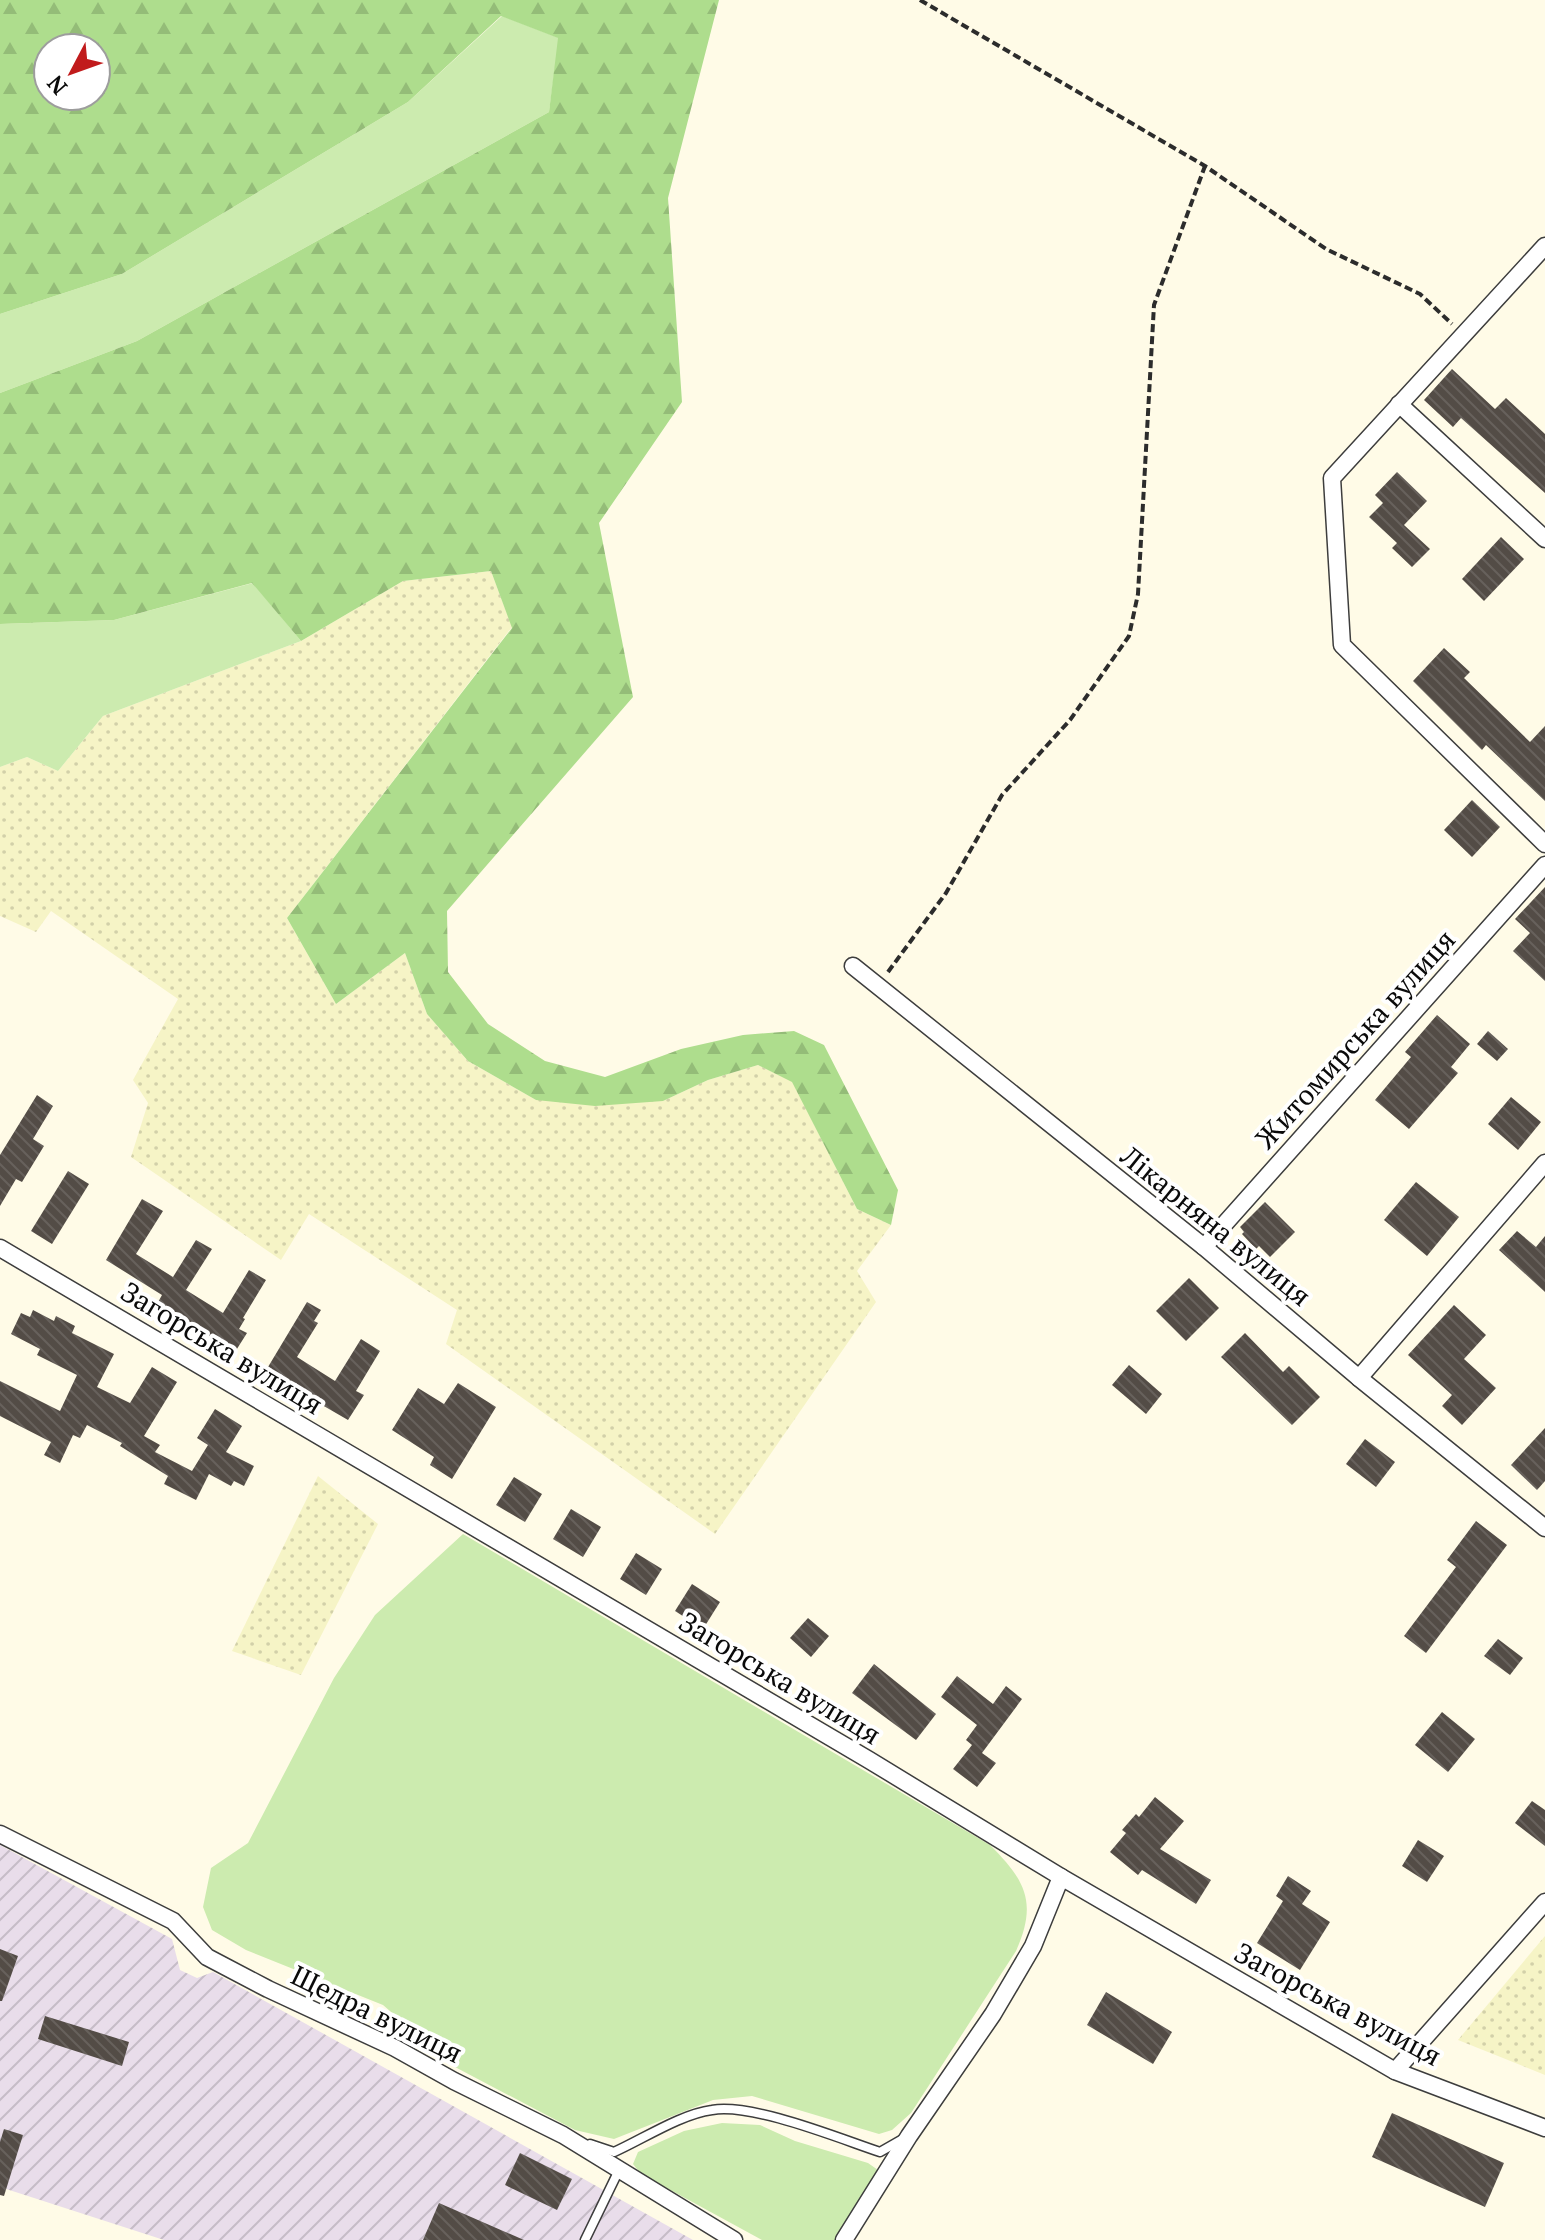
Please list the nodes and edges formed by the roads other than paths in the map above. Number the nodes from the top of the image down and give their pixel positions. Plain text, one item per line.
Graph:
1 (1545, 246) edge
2 (1399, 404) junction
3 (1545, 539) edge
4 (1545, 844) edge
5 (1545, 865) edge
6 (853, 966) dead end
7 (1545, 1163) edge
8 (1204, 1247) junction
9 (0, 1248) edge
10 (1359, 1378) junction
11 (1545, 1528) edge
12 (0, 1834) edge
13 (1061, 1877) junction
14 (1545, 1902) edge
15 (1395, 2071) junction
16 (1545, 2128) edge
17 (563, 2135) junction
18 (909, 2136) junction
19 (619, 2170) junction
20 (585, 2240) edge
21 (734, 2240) edge
22 (844, 2240) edge

1 - 2 street
2 - 3 street
2 - 4 street
5 - 8 street, Житомирська вулиця
6 - 8 street, Лікарняна вулиця
7 - 10 street
8 - 10 street, Лікарняна вулиця
9 - 13 street, Загорська вулиця
10 - 11 street, Лікарняна вулиця
12 - 17 street, Щедра вулиця
13 - 15 street, Загорська вулиця
13 - 18 street
14 - 15 street
15 - 16 street, Загорська вулиця
17 - 18 lane
17 - 19 street, Щедра вулиця
18 - 22 street
19 - 20 lane
19 - 21 street, Щедра вулиця

